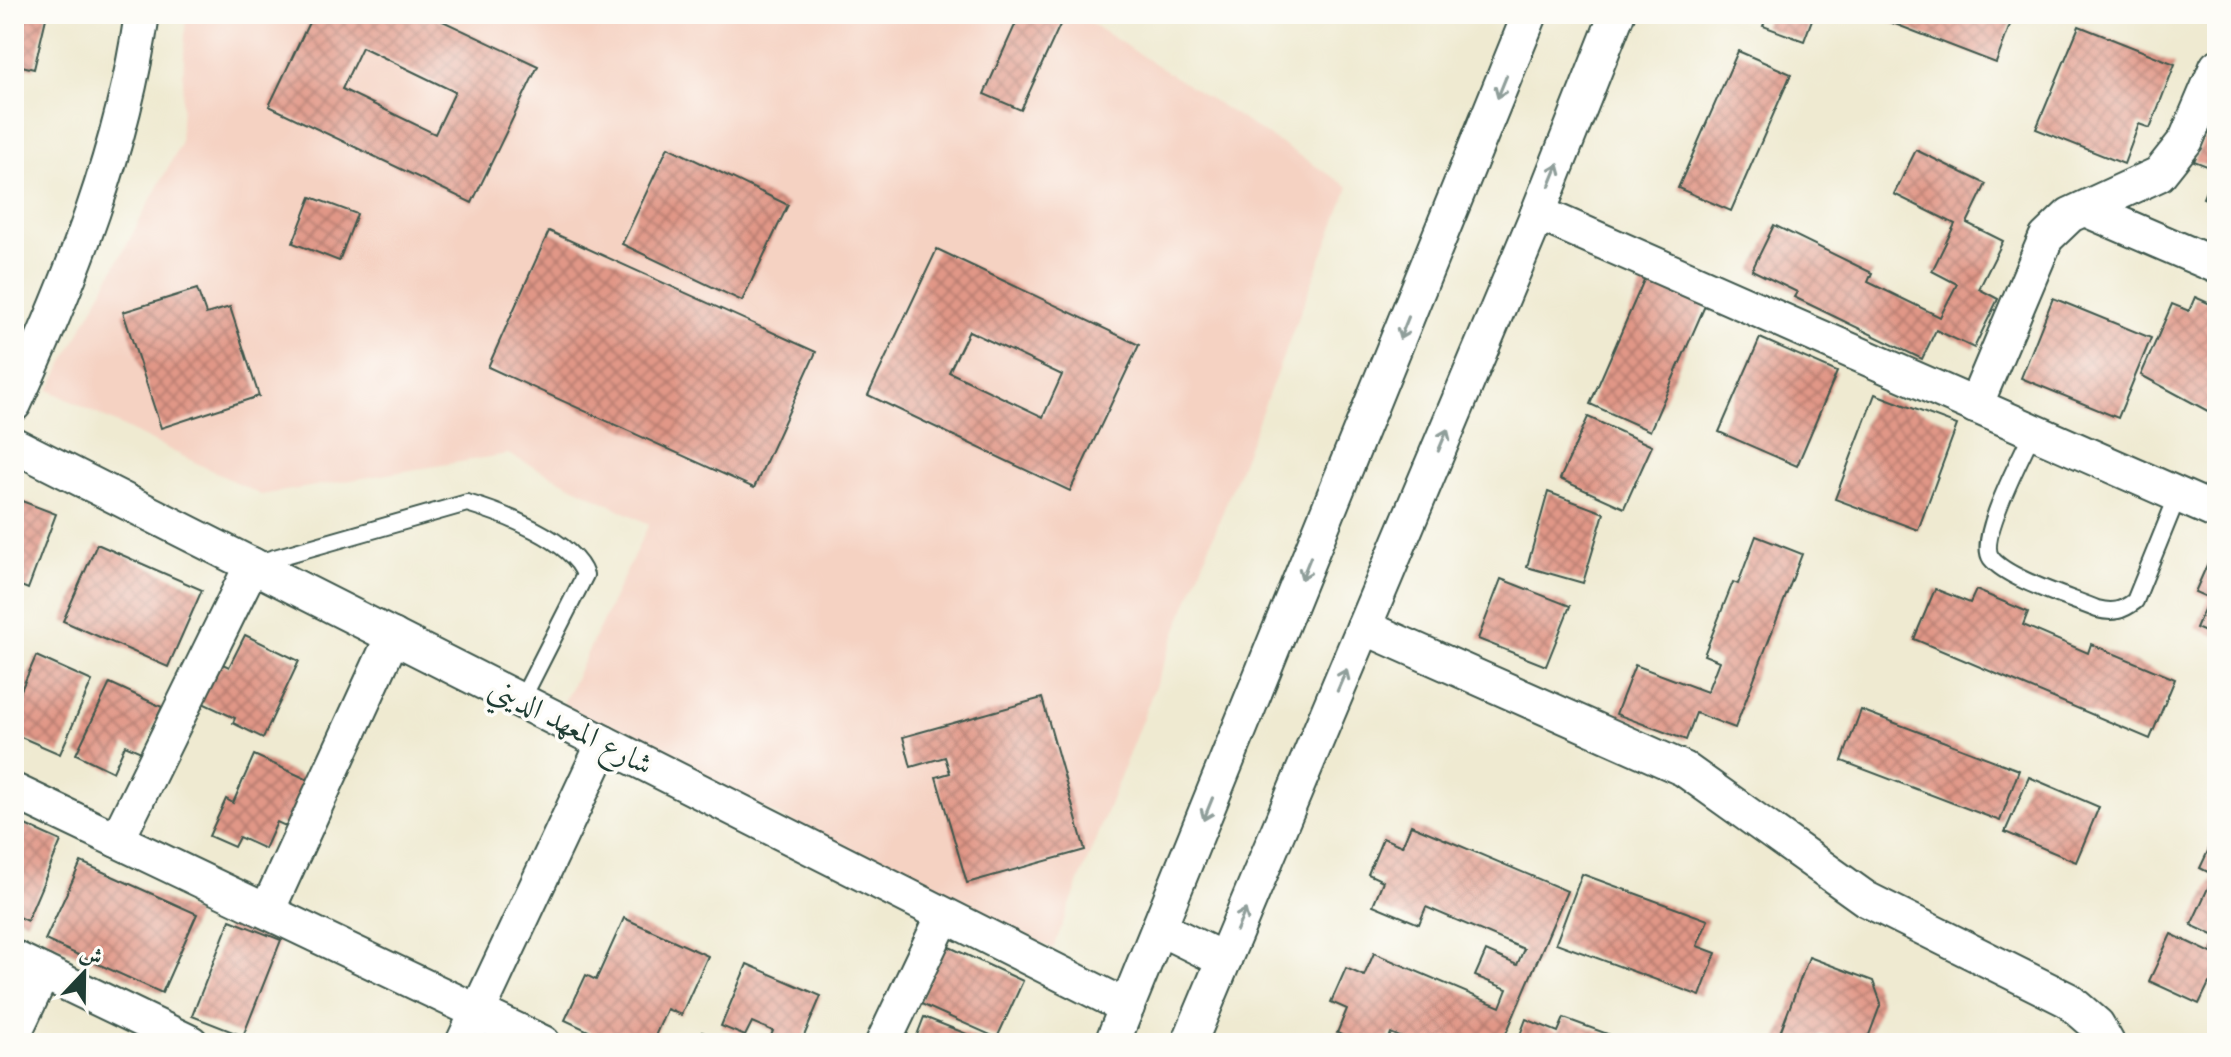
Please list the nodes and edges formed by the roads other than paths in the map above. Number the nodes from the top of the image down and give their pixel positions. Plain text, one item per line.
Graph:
1 (142, 14) edge
2 (1530, 14) edge
3 (1617, 14) edge
4 (2217, 67) edge
5 (2085, 209) junction
6 (1538, 213) junction
7 (2217, 266) edge
8 (14, 404) edge
9 (1975, 406) junction
10 (2033, 431) junction
11 (14, 445) edge
12 (2178, 495) junction
13 (2217, 512) edge
14 (252, 565) junction
15 (1364, 627) junction
16 (393, 636) junction
17 (521, 701) junction
18 (604, 743) junction
19 (14, 791) edge
20 (117, 840) junction
21 (267, 911) junction
22 (944, 915) junction
23 (1159, 928) junction
24 (1224, 960) junction
25 (29, 965) edge
26 (1127, 1007) junction
27 (478, 1012) junction
28 (14, 1033) edge
29 (191, 1043) edge
30 (463, 1043) edge
31 (543, 1043) edge
32 (883, 1043) edge
33 (1112, 1043) edge
34 (1189, 1043) edge
35 (2107, 1043) edge

1 - 8 street
2 -> 23 street
6 -> 3 street
4 - 5 street
5 - 7 street
5 - 9 street
6 - 9 street
15 -> 6 street
9 - 10 street
10 - 12 street
10 - 12 lane
11 - 14 street, شارع المعهد الديني
12 - 13 street
14 - 16 street, شارع المعهد الديني
14 - 17 lane
14 - 20 street
24 -> 15 street
15 - 35 street
16 - 17 street, شارع المعهد الديني
16 - 21 street
17 - 18 street, شارع المعهد الديني
18 - 22 street, شارع المعهد الديني
18 - 27 street
19 - 20 street
20 - 21 street
21 - 27 street
22 - 26 street, شارع المعهد الديني
22 - 32 street
23 - 24 street
23 - 26 street
24 - 34 street
25 - 28 street
25 - 29 street
26 - 33 street
27 - 30 street
27 - 31 street

